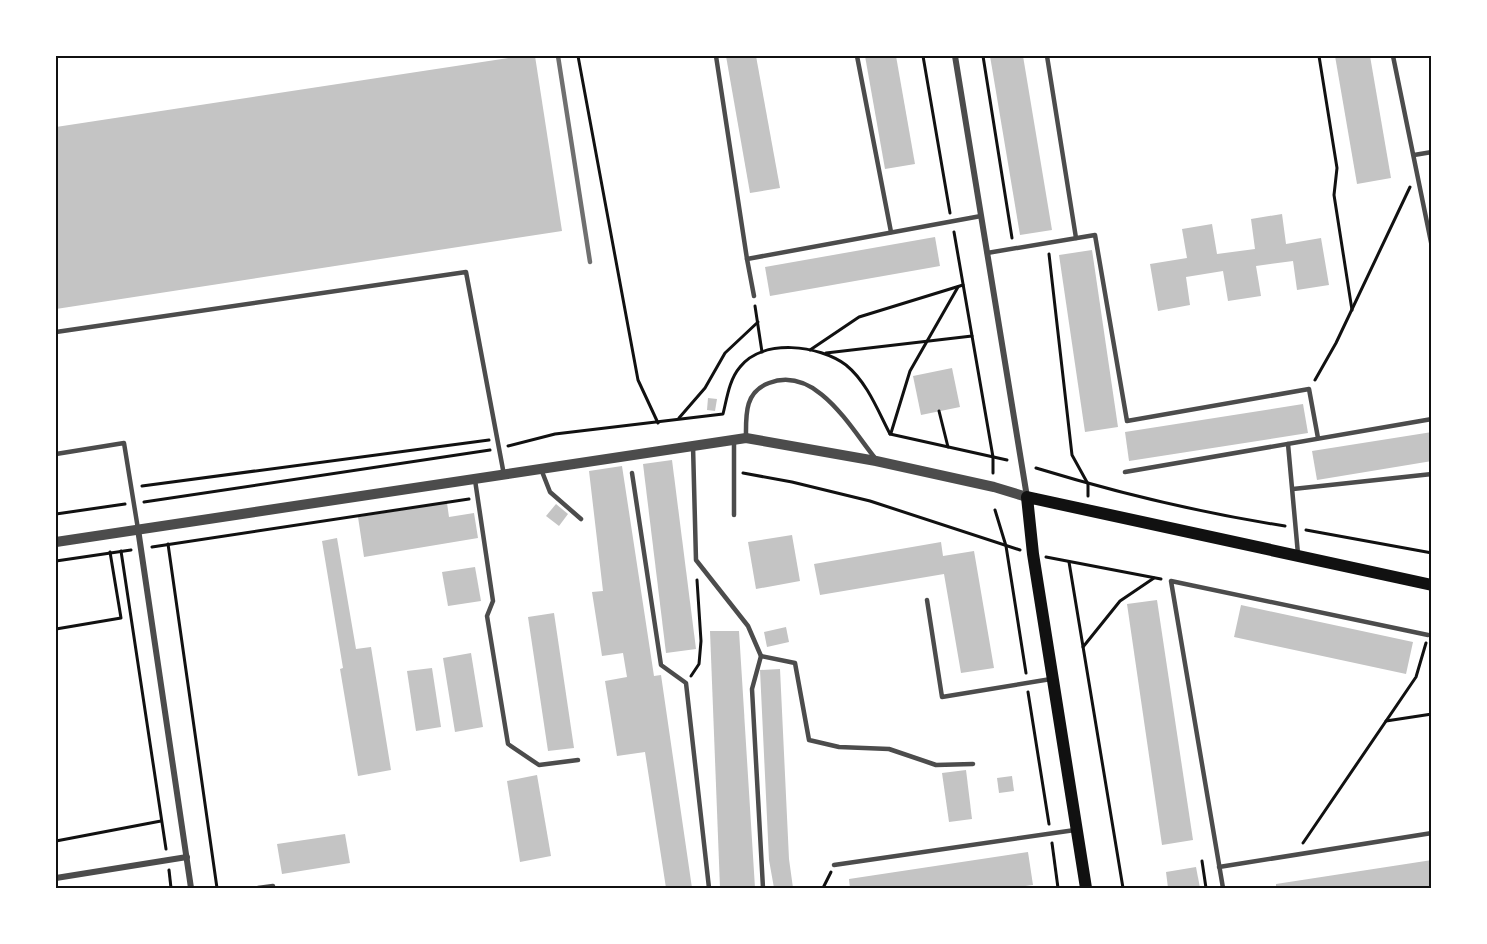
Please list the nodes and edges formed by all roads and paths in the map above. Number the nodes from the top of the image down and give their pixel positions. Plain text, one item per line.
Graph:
1 (578, 56) edge
2 (716, 56) edge
3 (857, 56) edge
4 (923, 56) edge
5 (955, 56) edge
6 (983, 56) edge
7 (1047, 56) edge
8 (1319, 56) edge
9 (1393, 56) edge
10 (1431, 152) edge
11 (1414, 155) junction
12 (1417, 171) junction
13 (981, 216) junction
14 (952, 221) junction
15 (891, 232) junction
16 (1076, 238) junction
17 (1048, 243) junction
18 (1431, 247) edge
19 (1014, 249) junction
20 (987, 253) junction
21 (747, 259) junction
22 (961, 285) junction
23 (754, 296) joint
24 (1352, 310) junction
25 (758, 322) junction
26 (56, 332) edge
27 (972, 336) junction
28 (927, 341) junction
29 (810, 350) dead end
30 (762, 352) dead end
31 (825, 353) dead end
32 (1309, 389) junction
33 (939, 411) dead end
34 (723, 414) dead end
35 (1431, 419) edge
36 (678, 420) junction
37 (658, 423) junction
38 (497, 438) junction
39 (746, 438) junction
40 (1318, 438) junction
41 (734, 440) junction
42 (1288, 444) junction
43 (693, 446) junction
44 (948, 447) junction
45 (499, 449) junction
46 (56, 454) edge
47 (993, 457) junction
48 (876, 460) junction
49 (1007, 460) dead end
50 (1036, 468) dead end
51 (541, 469) junction
52 (733, 471) junction
53 (1125, 472) dead end
54 (632, 473) dead end
55 (993, 473) dead end
56 (1431, 474) edge
57 (504, 475) junction
58 (475, 480) junction
59 (1088, 484) junction
60 (131, 487) junction
61 (1293, 489) junction
62 (477, 497) junction
63 (1088, 497) dead end
64 (1027, 498) junction
65 (133, 503) junction
66 (995, 510) dead end
67 (56, 514) edge
68 (734, 516) dead end
69 (581, 519) dead end
70 (1296, 528) junction
71 (138, 529) junction
72 (56, 542) edge
73 (1006, 546) junction
74 (110, 552) junction
75 (1431, 553) edge
76 (1033, 554) junction
77 (1299, 556) junction
78 (696, 560) junction
79 (56, 561) edge
80 (1069, 562) junction
81 (1154, 578) junction
82 (1171, 581) junction
83 (1431, 585) edge
84 (927, 600) dead end
85 (56, 629) edge
86 (1428, 635) joint
87 (1083, 647) junction
88 (761, 656) junction
89 (1054, 678) junction
90 (686, 683) junction
91 (1027, 684) junction
92 (1431, 714) edge
93 (1386, 721) junction
94 (578, 760) dead end
95 (973, 764) dead end
96 (161, 821) junction
97 (1077, 830) junction
98 (1050, 833) junction
99 (1431, 833) edge
100 (56, 841) edge
101 (1295, 855) junction
102 (187, 857) junction
103 (167, 860) junction
104 (1202, 861) dead end
105 (834, 865) joint
106 (1219, 867) junction
107 (56, 878) edge
108 (273, 886) dead end
109 (171, 888) edge
110 (191, 888) edge
111 (217, 888) edge
112 (258, 888) edge
113 (709, 888) edge
114 (763, 888) edge
115 (823, 888) edge
116 (1058, 888) edge
117 (1086, 888) edge
118 (1123, 888) edge
119 (1206, 888) edge
120 (1223, 888) edge

1 - 37 path
2 - 21 lane
3 - 15 lane
4 - 14 path
5 - 13 street
6 - 19 path
7 - 16 lane
8 - 24 path
9 - 11 lane
10 - 11 lane
11 - 12 lane
12 - 18 lane
12 - 24 path
13 - 14 lane
13 - 20 street
14 - 15 lane
14 - 22 path
15 - 21 lane
16 - 17 lane
16 - 32 lane
17 - 19 lane
17 - 59 path
19 - 20 lane
20 - 64 street
21 - 23 lane
22 - 27 path
22 - 28 path
22 - 29 path
23 - 25 path
24 - 32 path
25 - 30 path
25 - 36 path
26 - 38 lane
27 - 28 path
27 - 47 path
28 - 31 path
28 - 44 path
32 - 40 lane
33 - 44 path
34 - 36 path
35 - 40 lane
36 - 37 path
37 - 45 path
38 - 45 lane
38 - 60 path
39 - 41 street
39 - 48 street
39 - 48 lane
40 - 42 lane
41 - 43 street
41 - 52 lane
42 - 53 lane
42 - 61 lane
43 - 51 street
43 - 78 lane
44 - 47 path
45 - 57 lane
45 - 65 path
46 - 60 lane
47 - 49 path
47 - 55 path
48 - 64 street
50 - 59 path
51 - 57 street
51 - 69 lane
52 - 68 lane
52 - 73 path
54 - 90 lane
56 - 61 lane
57 - 58 street
58 - 62 lane
58 - 71 street
59 - 63 path
59 - 70 path
60 - 65 lane
61 - 70 lane
62 - 94 lane
62 - 111 path
64 - 76 main road
64 - 77 main road
65 - 67 path
65 - 71 lane
66 - 73 path
70 - 75 path
70 - 77 lane
71 - 72 street
71 - 102 street
73 - 91 path
74 - 79 path
74 - 85 path
74 - 96 path
76 - 80 path
76 - 89 main road
77 - 83 main road
78 - 88 lane
78 - 90 path
80 - 81 path
80 - 87 path
81 - 82 path
81 - 87 path
82 - 86 lane
82 - 106 lane
84 - 91 lane
86 - 93 path
87 - 118 path
88 - 95 lane
88 - 114 lane
89 - 91 lane
89 - 97 main road
90 - 113 lane
91 - 98 path
92 - 93 path
93 - 101 path
96 - 100 path
96 - 103 path
97 - 98 lane
97 - 117 main road
98 - 105 lane
98 - 116 path
99 - 101 lane
101 - 106 lane
102 - 103 street
102 - 110 street
103 - 107 street
103 - 109 path
104 - 119 path
105 - 115 path
106 - 120 lane
108 - 112 lane

